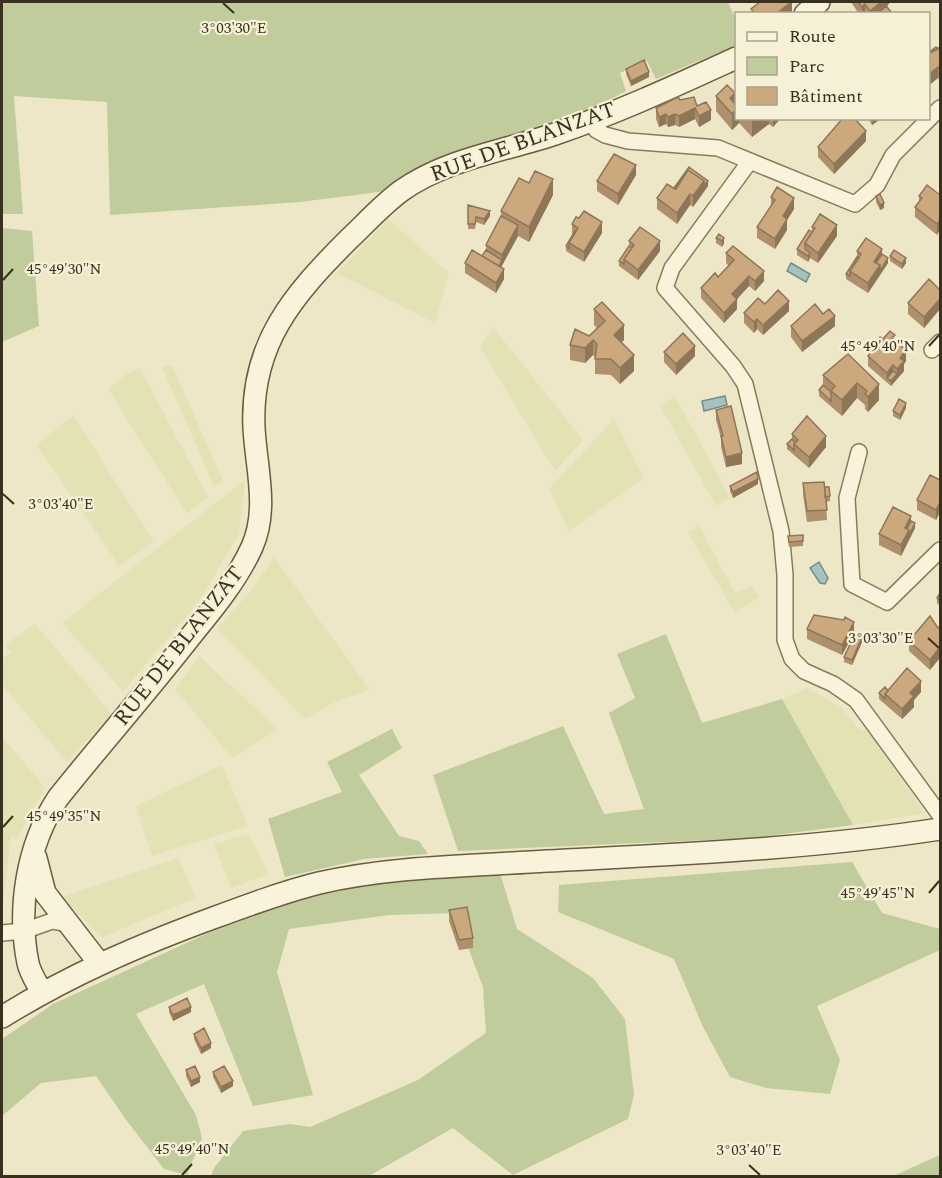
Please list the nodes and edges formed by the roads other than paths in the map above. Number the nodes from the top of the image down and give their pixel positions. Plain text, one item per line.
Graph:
1 (819, 2) edge
2 (807, 12) edge
3 (735, 58) edge
4 (928, 120) edge
5 (592, 121) junction
6 (750, 161) junction
7 (859, 452) dead end
8 (940, 550) edge
9 (940, 815) edge
10 (940, 829) edge
11 (35, 845) junction
12 (68, 924) junction
13 (24, 931) junction
14 (2, 933) edge
15 (99, 963) junction
16 (42, 993) junction
17 (2, 1017) edge

1 - 2 street
3 - 5 street, RUE DE BLANZAT
4 - 6 street
5 - 6 street
5 - 11 street, RUE DE BLANZAT
6 - 9 street
7 - 8 street
10 - 15 street
11 - 12 street
11 - 13 street, RUE DE BLANZAT
12 - 13 street
12 - 15 street
13 - 14 street
13 - 16 street, RUE DE BLANZAT
15 - 16 street
16 - 17 street

